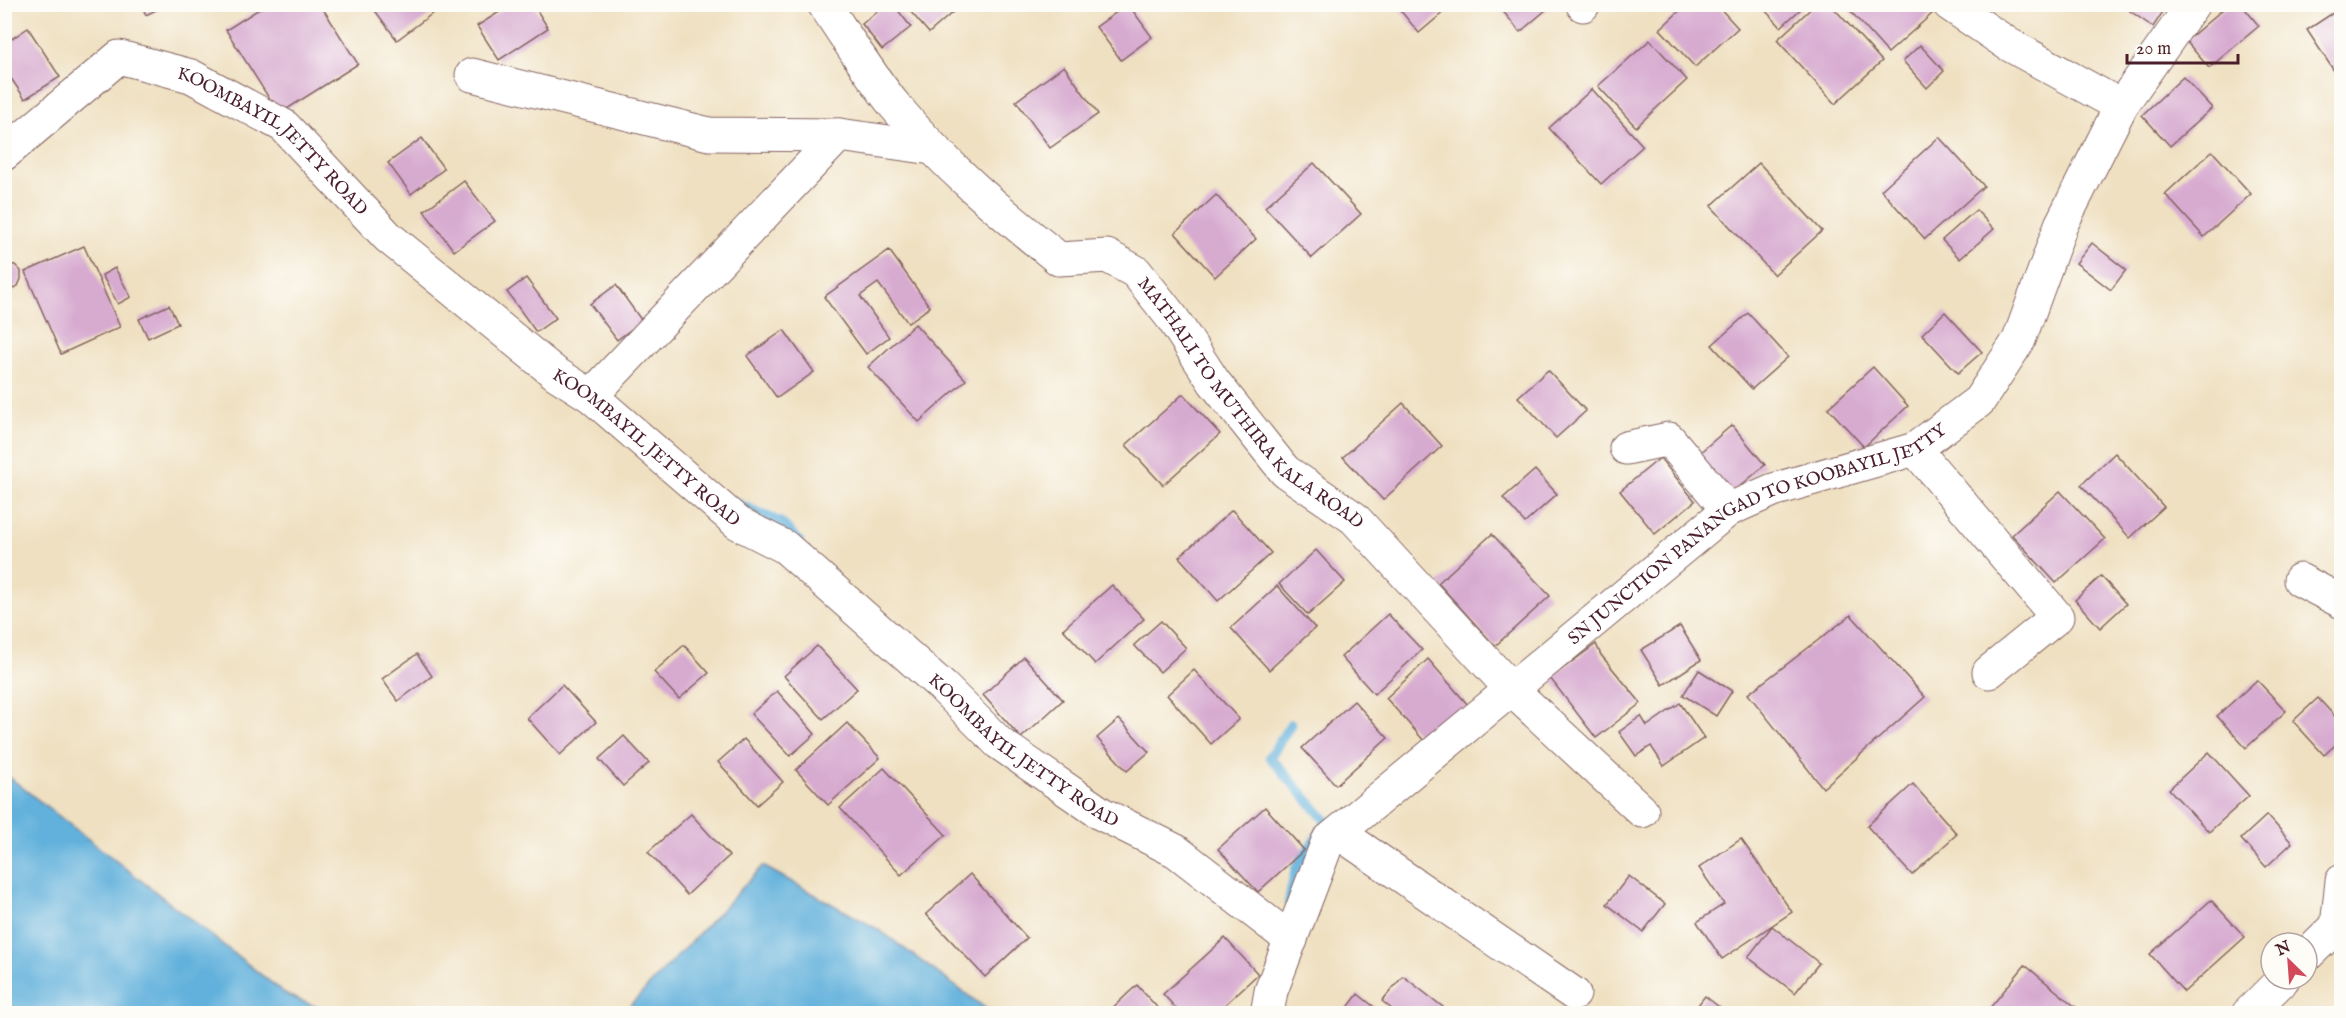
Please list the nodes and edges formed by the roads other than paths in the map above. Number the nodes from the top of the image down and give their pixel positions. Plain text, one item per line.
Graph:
1 (824, 4) edge
2 (1949, 4) edge
3 (2193, 4) edge
4 (472, 75) dead end
5 (2121, 105) junction
6 (839, 135) junction
7 (932, 148) junction
8 (4, 154) edge
9 (591, 396) junction
10 (1626, 448) dead end
11 (1915, 449) junction
12 (1728, 510) junction
13 (2300, 580) dead end
14 (2342, 602) edge
15 (1989, 672) dead end
16 (1512, 690) junction
17 (1642, 811) dead end
18 (1339, 832) junction
19 (2342, 881) edge
20 (1291, 939) junction
21 (2319, 944) edge
22 (2271, 991) edge
23 (1574, 994) dead end
24 (1267, 1014) edge
25 (2248, 1014) edge

1 - 7 street, MATHALI TO MUTHIRA KALA ROAD
2 - 5 street
3 - 5 street, SN JUNCTION PANANGAD TO KOOBAYIL JETTY
4 - 6 street
5 - 11 street, SN JUNCTION PANANGAD TO KOOBAYIL JETTY
6 - 7 street
6 - 9 street
7 - 16 street, MATHALI TO MUTHIRA KALA ROAD
8 - 9 street, KOOMBAYIL JETTY ROAD
9 - 20 street, KOOMBAYIL JETTY ROAD
10 - 12 street
11 - 12 street, SN JUNCTION PANANGAD TO KOOBAYIL JETTY
11 - 15 street
12 - 16 street, SN JUNCTION PANANGAD TO KOOBAYIL JETTY
13 - 14 street
16 - 17 street, MATHALI TO MUTHIRA KALA ROAD
16 - 18 street, SN JUNCTION PANANGAD TO KOOBAYIL JETTY
18 - 20 street, SN JUNCTION PANANGAD TO KOOBAYIL JETTY
18 - 23 street
19 - 21 street
20 - 24 street, SN JUNCTION PANANGAD TO KOOBAYIL JETTY
22 - 25 street

